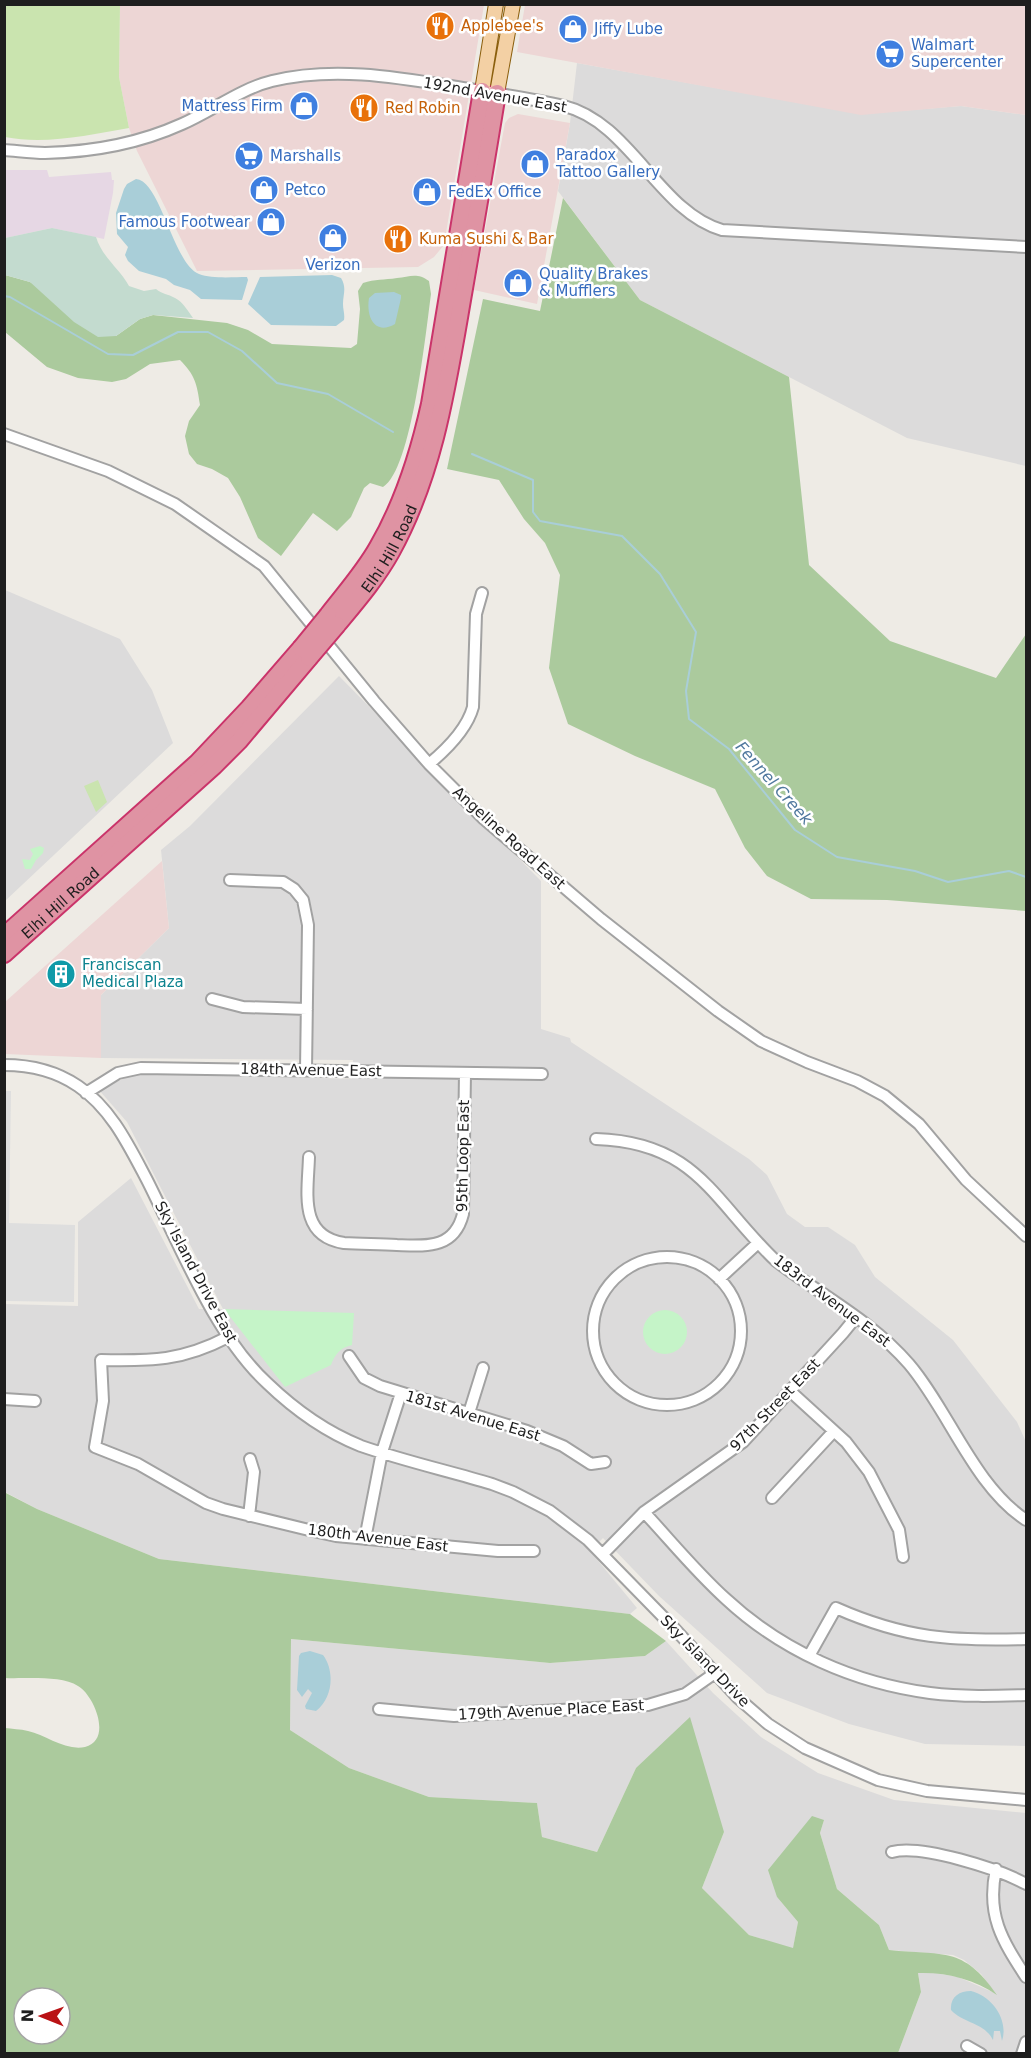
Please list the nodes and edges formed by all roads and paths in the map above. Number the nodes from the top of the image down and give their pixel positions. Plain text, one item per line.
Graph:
1 (496, 4) edge
2 (513, 4) edge
3 (490, 92) junction
4 (4, 150) edge
5 (1026, 247) edge
6 (4, 434) edge
7 (482, 593) dead end
8 (305, 653) junction
9 (429, 764) junction
10 (230, 880) dead end
11 (4, 936) edge
12 (4, 954) edge
13 (212, 999) dead end
14 (307, 1010) junction
15 (4, 1065) edge
16 (306, 1070) junction
17 (465, 1073) junction
18 (542, 1074) dead end
19 (86, 1092) junction
20 (596, 1138) dead end
21 (309, 1157) dead end
22 (1026, 1236) edge
23 (758, 1243) junction
24 (719, 1279) junction
25 (856, 1317) junction
26 (228, 1337) junction
27 (349, 1356) dead end
28 (483, 1368) dead end
29 (790, 1391) junction
30 (401, 1393) junction
31 (4, 1399) edge
32 (35, 1401) dead end
33 (469, 1413) junction
34 (834, 1431) junction
35 (382, 1452) junction
36 (250, 1459) dead end
37 (605, 1462) dead end
38 (772, 1498) dead end
39 (644, 1512) junction
40 (249, 1516) junction
41 (1026, 1520) edge
42 (364, 1539) junction
43 (534, 1551) dead end
44 (603, 1554) junction
45 (903, 1557) dead end
46 (1026, 1639) edge
47 (809, 1656) junction
48 (715, 1673) junction
49 (1026, 1695) edge
50 (379, 1709) dead end
51 (1026, 1800) edge
52 (892, 1851) dead end
53 (996, 1869) junction
54 (1026, 1884) edge
55 (1026, 1977) edge
56 (1026, 2042) edge
57 (967, 2046) dead end
58 (981, 2054) edge
59 (1022, 2054) edge

1 - 3 main road, Elhi Hill Road
2 - 3 main road, Elhi Hill Road
3 - 4 street, 192nd Avenue East
3 - 5 street, 192nd Avenue East
3 - 8 highway, Elhi Hill Road, bridge
6 - 9 street, Angeline Road East
7 - 9 street
8 - 11 highway, Elhi Hill Road
8 - 12 highway, Elhi Hill Road
9 - 22 street, Angeline Road East
10 - 14 street
13 - 14 street
14 - 16 street
15 - 19 street, Sky Island Drive East
16 - 17 street, 184th Avenue East
16 - 19 street, 184th Avenue East
17 - 18 street, 184th Avenue East
17 - 21 street, 95th Loop East
19 - 26 street, Sky Island Drive East
20 - 23 street, 183rd Avenue East
23 - 24 street
23 - 25 street, 183rd Avenue East
24 - 24 street
25 - 29 street, 97th Street East
25 - 41 street, 183rd Avenue East
26 - 35 street, Sky Island Drive East
26 - 40 street, 180th Avenue East
27 - 30 street, 181st Avenue East
28 - 33 street
29 - 34 street
29 - 39 street, 97th Street East
30 - 33 street, 181st Avenue East
30 - 35 street
31 - 32 street
33 - 37 street, 181st Avenue East
34 - 38 street
34 - 45 street
35 - 42 street
35 - 44 street, Sky Island Drive East
36 - 40 street
39 - 44 street, 97th Street East
39 - 47 street
40 - 42 street, 180th Avenue East
42 - 43 street, 180th Avenue East
44 - 48 street, Sky Island Drive
46 - 47 street
47 - 49 street
48 - 50 street, 179th Avenue Place East
48 - 51 street, Sky Island Drive
52 - 53 street
53 - 54 street
53 - 55 street
56 - 59 street
57 - 58 street

